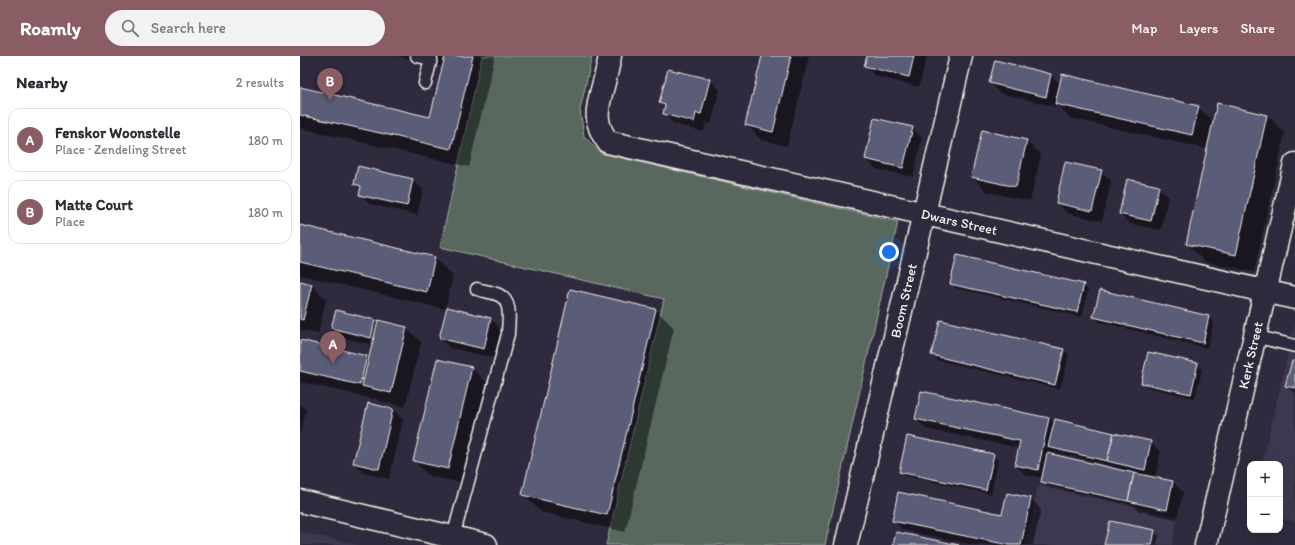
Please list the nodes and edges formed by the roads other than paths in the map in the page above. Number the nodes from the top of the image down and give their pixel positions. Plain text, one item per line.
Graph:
1 (417, 56) edge
2 (610, 56) edge
3 (961, 56) edge
4 (425, 83) dead end
5 (1295, 164) edge
6 (923, 214) junction
7 (476, 289) dead end
8 (1265, 291) junction
9 (1295, 298) edge
10 (1254, 336) junction
11 (1295, 346) edge
12 (300, 501) edge
13 (453, 537) junction
14 (486, 545) edge
15 (846, 545) edge
16 (1206, 545) edge

1 - 4 lane
2 - 6 street, Dwars Street
3 - 6 street, Boom Street
5 - 8 street, Kerk Street
6 - 8 street, Dwars Street
6 - 15 street, Boom Street
7 - 13 lane
8 - 9 street, Dwars Street
8 - 10 street, Kerk Street
10 - 11 lane
10 - 16 street, Kerk Street
12 - 13 street
13 - 14 street

